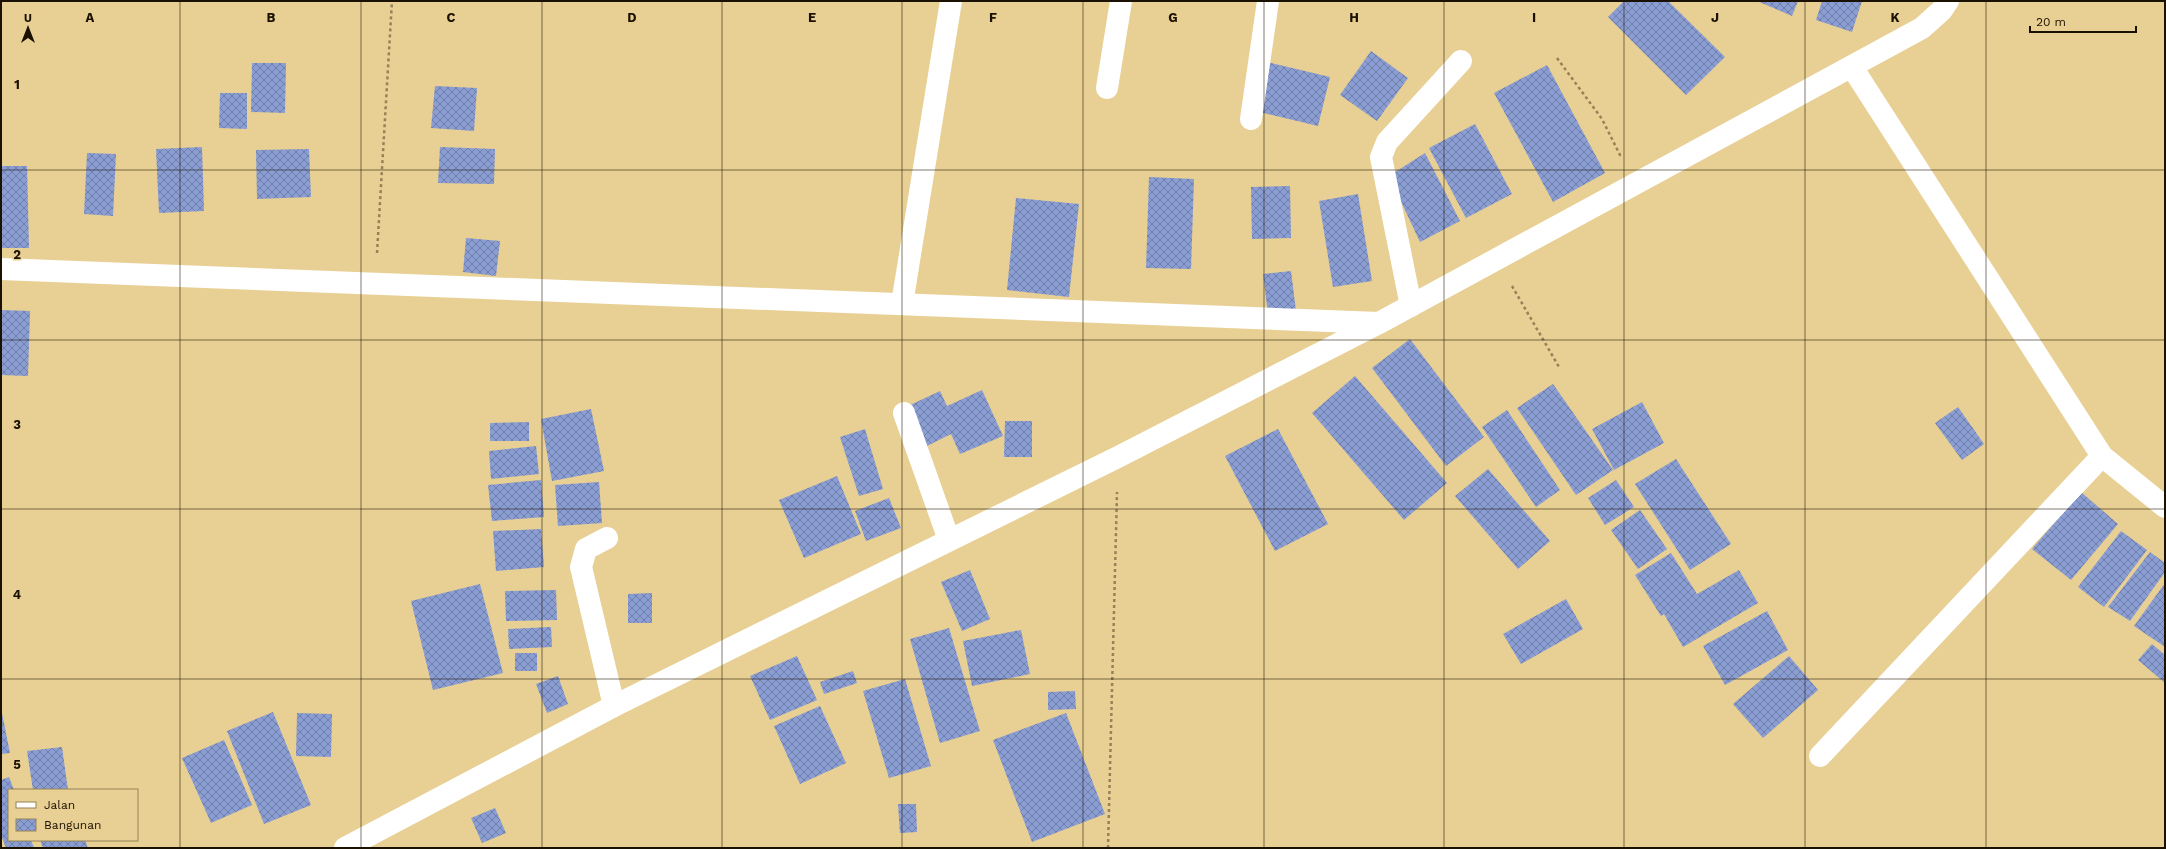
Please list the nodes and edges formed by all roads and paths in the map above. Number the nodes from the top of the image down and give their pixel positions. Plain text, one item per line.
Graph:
1 (392, 1) edge
2 (951, 1) edge
3 (1121, 1) edge
4 (1268, 1) edge
5 (1948, 1) edge
6 (1557, 58) dead end
7 (1461, 61) dead end
8 (1852, 67) junction
9 (1107, 88) dead end
10 (1251, 118) dead end
11 (1634, 185) junction
12 (1497, 259) junction
13 (1, 269) edge
14 (376, 284) junction
15 (902, 304) junction
16 (1411, 306) junction
17 (1379, 323) junction
18 (1559, 367) dead end
19 (904, 413) dead end
20 (2102, 456) junction
21 (1118, 457) junction
22 (2165, 507) edge
23 (607, 538) dead end
24 (949, 540) junction
25 (614, 706) junction
26 (1820, 756) dead end
27 (344, 848) edge
28 (1108, 848) edge

1 - 14 path
2 - 15 street
3 - 9 street
4 - 10 street
5 - 8 street
6 - 11 path
7 - 16 street
8 - 11 street
8 - 20 street
11 - 12 street
12 - 16 street
12 - 18 path
13 - 14 street
14 - 15 street
15 - 17 street
16 - 17 street
17 - 21 street
19 - 24 street
20 - 22 street
20 - 26 street
21 - 24 street
21 - 28 path
23 - 25 street
24 - 25 street
25 - 27 street

